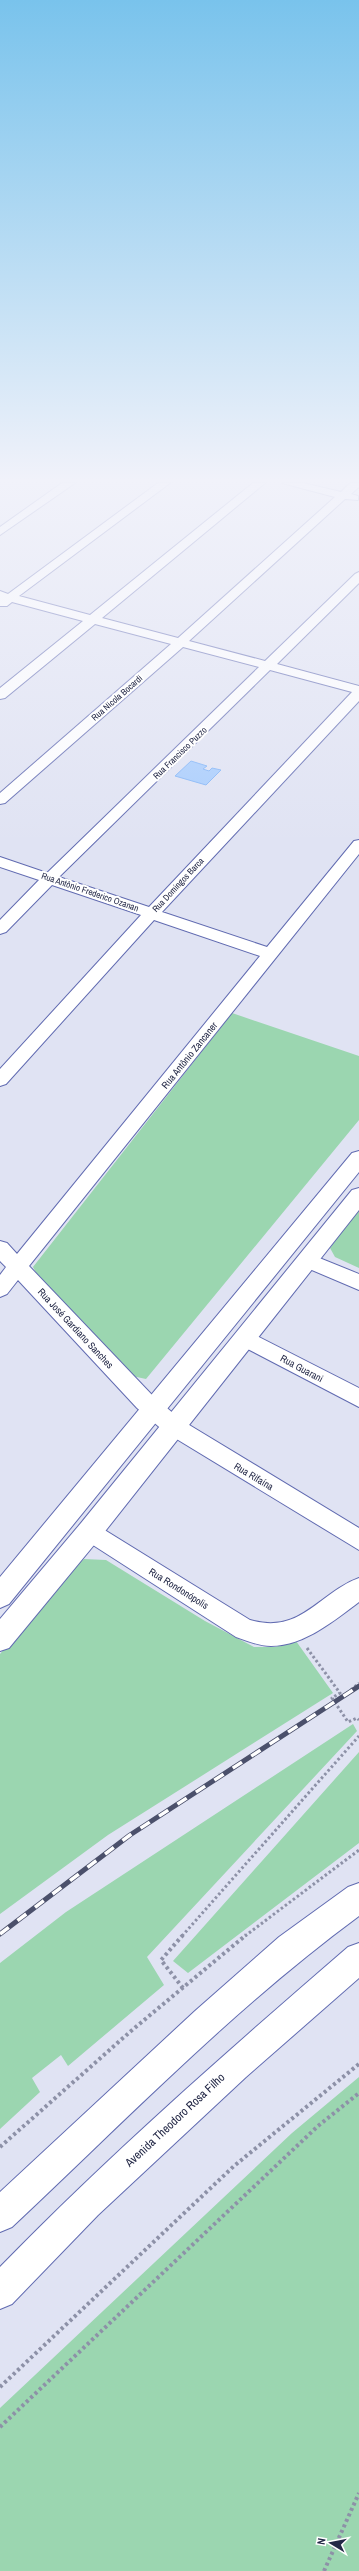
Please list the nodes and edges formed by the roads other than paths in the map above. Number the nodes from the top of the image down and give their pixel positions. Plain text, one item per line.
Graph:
1 (28, 603) edge
2 (113, 603) edge
3 (224, 603) edge
4 (332, 603) edge
5 (92, 620) junction
6 (180, 643) junction
7 (270, 666) junction
8 (359, 692) edge
9 (0, 695) edge
10 (0, 800) edge
11 (359, 844) edge
12 (0, 862) edge
13 (49, 878) junction
14 (152, 913) junction
15 (0, 929) edge
16 (271, 954) junction
17 (0, 1080) edge
18 (359, 1158) edge
19 (359, 1195) edge
20 (0, 1248) edge
21 (306, 1260) junction
22 (18, 1266) junction
23 (359, 1282) edge
24 (0, 1289) edge
25 (245, 1338) junction
26 (359, 1398) edge
27 (152, 1408) junction
28 (173, 1426) junction
29 (90, 1531) junction
30 (359, 1540) edge
31 (359, 1588) edge
32 (0, 1596) edge
33 (0, 1639) edge
34 (359, 1898) edge
35 (359, 1958) edge
36 (0, 2215) edge
37 (0, 2292) edge

1 - 5 street
2 - 5 street
3 - 6 street, Rua Nicola Bocardi
4 - 7 street, Rua Francisco Puzzo
5 - 6 street
5 - 9 street
6 - 7 street
6 - 10 street, Rua Nicola Bocardi
7 - 8 street
7 - 13 street, Rua Francisco Puzzo
8 - 14 street, Rua Domingos Barca
11 - 16 street, Rua Antônio Zancaner
12 - 13 street, Rua Antônio Frederico Ozanan
13 - 14 street, Rua Antônio Frederico Ozanan
13 - 15 street, Rua Francisco Puzzo
14 - 16 street, Rua Antônio Frederico Ozanan
14 - 17 street, Rua Domingos Barca
16 - 22 street, Rua Antônio Zancaner
18 - 27 main road
19 - 21 main road
20 - 22 street, Rua José Gardiano Sanches
21 - 23 street
21 - 25 main road
22 - 24 street, Rua Antônio Zancaner
22 - 27 street, Rua José Gardiano Sanches
25 - 26 street, Rua Guarani
25 - 28 main road
27 - 28 street, Rua Rifaína
27 - 32 main road
28 - 29 main road
28 - 30 street, Rua Rifaína
29 - 31 street, Rua Rondonópolis
29 - 33 main road
34 - 36 main road
35 - 37 main road, Avenida Theodoro Rosa Filho

